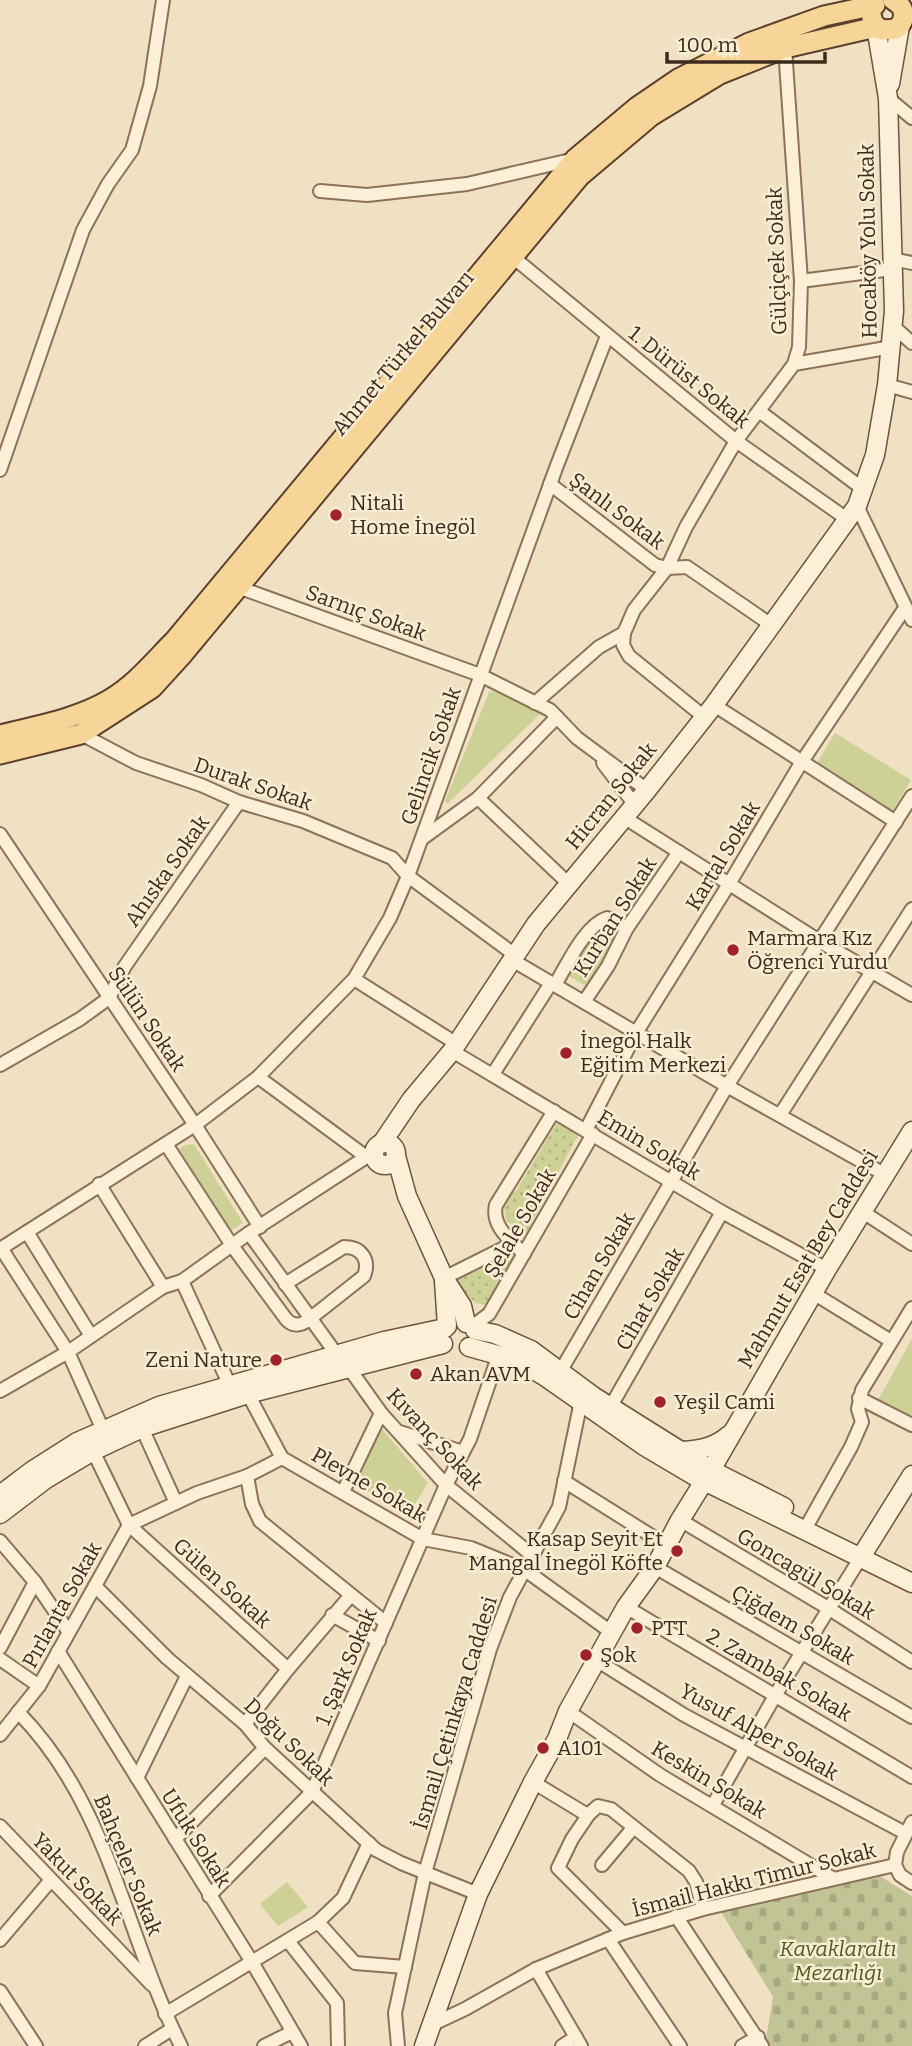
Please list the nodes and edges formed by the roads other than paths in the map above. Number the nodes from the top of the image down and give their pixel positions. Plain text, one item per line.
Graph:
1 (163, 0) edge
2 (891, 2) edge
3 (906, 26) edge
4 (876, 27) junction
5 (785, 48) junction
6 (888, 97) junction
7 (912, 117) edge
8 (575, 159) junction
9 (320, 191) dead end
10 (513, 257) junction
11 (912, 263) edge
12 (892, 264) junction
13 (801, 281) junction
14 (893, 326) junction
15 (607, 336) junction
16 (912, 343) edge
17 (892, 347) junction
18 (794, 364) junction
19 (887, 385) junction
20 (912, 392) edge
21 (759, 411) junction
22 (736, 441) junction
23 (0, 470) edge
24 (550, 484) junction
25 (856, 505) junction
26 (667, 568) junction
27 (912, 585) edge
28 (238, 587) junction
29 (900, 595) junction
30 (905, 608) junction
31 (912, 620) edge
32 (770, 624) junction
33 (624, 633) junction
34 (480, 675) junction
35 (535, 703) junction
36 (708, 711) junction
37 (557, 717) junction
38 (0, 734) edge
39 (81, 734) junction
40 (595, 751) junction
41 (0, 754) edge
42 (801, 763) junction
43 (647, 790) junction
44 (912, 796) edge
45 (478, 798) junction
46 (239, 802) junction
47 (630, 811) junction
48 (896, 822) junction
49 (0, 834) edge
50 (423, 838) junction
51 (679, 852) junction
52 (408, 876) junction
53 (569, 884) junction
54 (729, 884) junction
55 (912, 909) edge
56 (627, 928) junction
57 (821, 942) junction
58 (513, 957) junction
59 (872, 971) junction
60 (354, 979) junction
61 (553, 984) junction
62 (912, 995) edge
63 (109, 998) junction
64 (584, 1002) junction
65 (636, 1033) junction
66 (454, 1047) junction
67 (0, 1065) edge
68 (493, 1074) junction
69 (258, 1077) junction
70 (727, 1086) junction
71 (554, 1111) junction
72 (780, 1115) junction
73 (195, 1125) junction
74 (912, 1131) edge
75 (590, 1132) junction
76 (166, 1144) junction
77 (382, 1153) junction
78 (884, 1174) junction
79 (672, 1180) junction
80 (99, 1184) junction
81 (722, 1212) junction
82 (863, 1212) junction
83 (254, 1230) junction
84 (27, 1232) junction
85 (514, 1243) junction
86 (912, 1244) edge
87 (233, 1247) junction
88 (0, 1248) edge
89 (524, 1254) junction
90 (827, 1269) junction
91 (443, 1278) junction
92 (182, 1281) junction
93 (285, 1284) junction
94 (163, 1287) junction
95 (813, 1293) junction
96 (912, 1308) edge
97 (310, 1319) junction
98 (471, 1331) junction
99 (445, 1333) junction
100 (91, 1336) junction
101 (891, 1341) junction
102 (68, 1352) junction
103 (499, 1354) junction
104 (343, 1362) junction
105 (561, 1372) junction
106 (230, 1386) junction
107 (0, 1391) edge
108 (248, 1394) junction
109 (859, 1398) junction
110 (581, 1401) junction
111 (611, 1406) junction
112 (381, 1413) junction
113 (912, 1425) edge
114 (142, 1428) junction
115 (103, 1430) junction
116 (398, 1432) junction
117 (732, 1433) junction
118 (93, 1451) junction
119 (682, 1451) junction
120 (463, 1452) junction
121 (282, 1458) junction
122 (912, 1475) edge
123 (247, 1476) junction
124 (708, 1476) junction
125 (564, 1480) junction
126 (446, 1485) junction
127 (343, 1492) junction
128 (0, 1495) edge
129 (176, 1503) junction
130 (0, 1514) edge
131 (680, 1520) junction
132 (129, 1525) junction
133 (807, 1526) junction
134 (423, 1539) junction
135 (0, 1541) edge
136 (666, 1545) junction
137 (864, 1553) junction
138 (533, 1556) junction
139 (655, 1567) junction
140 (524, 1570) junction
141 (912, 1572) edge
142 (35, 1582) junction
143 (912, 1583) edge
144 (95, 1586) junction
145 (351, 1595) junction
146 (626, 1607) junction
147 (828, 1608) junction
148 (332, 1615) junction
149 (386, 1623) junction
150 (68, 1631) junction
151 (611, 1632) junction
152 (379, 1641) junction
153 (0, 1648) edge
154 (58, 1651) junction
155 (803, 1652) junction
156 (0, 1659) edge
157 (598, 1661) junction
158 (912, 1662) edge
159 (288, 1669) junction
160 (187, 1676) junction
161 (38, 1686) junction
162 (776, 1695) junction
163 (18, 1712) junction
164 (568, 1712) junction
165 (912, 1717) edge
166 (245, 1724) junction
167 (0, 1735) edge
168 (265, 1748) junction
169 (745, 1749) junction
170 (912, 1777) edge
171 (137, 1778) junction
172 (533, 1782) junction
173 (312, 1792) junction
174 (713, 1805) junction
175 (589, 1814) junction
176 (0, 1826) edge
177 (633, 1828) junction
178 (908, 1828) edge
179 (174, 1839) junction
180 (369, 1843) junction
181 (602, 1865) dead end
182 (895, 1865) junction
183 (425, 1873) junction
184 (832, 1878) junction
185 (51, 1880) junction
186 (912, 1883) edge
187 (478, 1894) junction
188 (209, 1896) junction
189 (704, 1909) junction
190 (677, 1916) junction
191 (318, 1922) junction
192 (623, 1933) junction
193 (608, 1939) junction
194 (0, 1940) edge
195 (288, 1941) junction
196 (252, 1962) junction
197 (405, 1968) junction
198 (536, 1969) junction
199 (156, 1990) junction
200 (0, 1991) edge
201 (165, 2014) junction
202 (433, 2024) junction
203 (173, 2029) junction
204 (292, 2032) junction
205 (578, 2041) edge
206 (760, 2042) edge
207 (36, 2046) edge
208 (145, 2046) edge
209 (181, 2046) edge
210 (264, 2046) edge
211 (301, 2046) edge
212 (338, 2046) edge
213 (398, 2046) edge
214 (424, 2046) edge
215 (562, 2046) edge
216 (680, 2046) edge
217 (742, 2046) edge

1 - 23 street
2 - 3 main road
2 - 4 main road
2 - 8 main road, Ahmet Türkel Bulvarı
3 - 4 main road
3 - 6 street
4 - 5 main road, Ahmet Türkel Bulvarı
4 - 6 street
5 - 10 main road, Ahmet Türkel Bulvarı
5 - 13 street, Gülçiçek Sokak
6 - 7 street
6 - 12 street, Hocaköy Yolu Sokak
8 - 9 street
8 - 38 main road, Ahmet Türkel Bulvarı
10 - 15 street, 1. Dürüst Sokak
10 - 28 main road, Ahmet Türkel Bulvarı
11 - 12 street
12 - 13 street
12 - 14 street, Hocaköy Yolu Sokak
13 - 18 street, Gülçiçek Sokak
14 - 16 street
14 - 17 street, Hocaköy Yolu Sokak
15 - 22 street, 1. Dürüst Sokak
15 - 24 street, Gelincik Sokak
17 - 18 street
17 - 19 street, Hocaköy Yolu Sokak
18 - 21 street, Gülçiçek Sokak
19 - 20 street
19 - 25 street, Hocaköy Yolu Sokak
21 - 22 street, Gülçiçek Sokak
21 - 25 street
22 - 25 street, 1. Dürüst Sokak
22 - 26 street, Gülçiçek Sokak
24 - 26 street, Şanlı Sokak
24 - 34 street, Gelincik Sokak
25 - 29 street
25 - 32 street, Hicran Sokak
26 - 32 street, Şanlı Sokak
26 - 33 street, Gülçiçek Sokak
27 - 29 street
28 - 34 street, Sarnıç Sokak
28 - 39 main road, Ahmet Türkel Bulvarı
29 - 30 street
30 - 31 street
30 - 42 street, Kartal Sokak
32 - 36 street, Hicran Sokak
33 - 35 street
33 - 36 street
34 - 35 street, Sarnıç Sokak
34 - 50 street, Gelincik Sokak
35 - 37 street, Sarnıç Sokak
36 - 42 street
36 - 43 street, Hicran Sokak
37 - 40 street, Sarnıç Sokak
37 - 45 street
39 - 41 main road, Ahmet Türkel Bulvarı
39 - 46 street, Durak Sokak
40 - 43 street
40 - 47 street
42 - 48 street
42 - 54 street, Kartal Sokak
43 - 47 street, Hicran Sokak
44 - 48 street, Cihan Sokak
45 - 50 street
45 - 53 street
46 - 52 street, Durak Sokak
46 - 63 street, Ahıska Sokak
47 - 51 street
47 - 53 street, Hicran Sokak
48 - 57 street, Cihan Sokak
49 - 63 street, Sülün Sokak
50 - 52 street, Gelincik Sokak
51 - 54 street
51 - 56 street, Kurban Sokak
52 - 58 street, Durak Sokak
52 - 60 street, Gelincik Sokak
53 - 58 street, Hicran Sokak
54 - 57 street
54 - 65 street, Kartal Sokak
55 - 59 street
56 - 61 street
56 - 64 street, Kurban Sokak
57 - 59 street
57 - 70 street, Cihan Sokak
58 - 61 street, Durak Sokak
58 - 66 street, Hicran Sokak
59 - 62 street
59 - 72 street
60 - 66 street, Emin Sokak
60 - 69 street, Gelincik Sokak
61 - 64 street, Durak Sokak
61 - 68 street
63 - 67 street, Ahıska Sokak
63 - 73 street, Sülün Sokak
64 - 65 street, Durak Sokak
65 - 70 street, Durak Sokak
65 - 75 street, Kartal Sokak
66 - 68 street, Emin Sokak
66 - 77 street, Hicran Sokak
68 - 71 street, Emin Sokak
69 - 73 street, Gelincik Sokak
69 - 77 street
70 - 72 street, Durak Sokak
70 - 79 street, Cihan Sokak
71 - 75 street, Emin Sokak
71 - 85 street
72 - 78 street, Durak Sokak
73 - 76 street, Gelincik Sokak
73 - 83 street, Sülün Sokak
74 - 78 street, Mahmut Esat Bey Caddesi
75 - 79 street, Emin Sokak
75 - 89 street, Şelale Sokak
76 - 80 street, Gelincik Sokak
76 - 87 street
77 - 83 street
77 - 91 street
78 - 82 street, Mahmut Esat Bey Caddesi
79 - 81 street, Emin Sokak
79 - 105 street, Cihan Sokak
80 - 84 street, Gelincik Sokak
80 - 94 street
81 - 90 street, Emin Sokak
81 - 111 street, Cihat Sokak
82 - 86 street
82 - 90 street, Mahmut Esat Bey Caddesi
83 - 87 street
83 - 93 street, Sülün Sokak
84 - 88 street, Gelincik Sokak
84 - 100 street
85 - 89 street
85 - 91 street
87 - 92 street
87 - 97 street
88 - 102 street
89 - 98 street, Şelale Sokak
90 - 95 street, Mahmut Esat Bey Caddesi
91 - 98 street
91 - 99 street
92 - 94 street
92 - 106 street
93 - 97 street, Kıvanç Sokak
93 - 97 street
94 - 100 street
95 - 101 street
95 - 117 street, Mahmut Esat Bey Caddesi
96 - 101 street
97 - 104 street, Kıvanç Sokak
98 - 99 street
98 - 99 street
98 - 103 street
98 - 105 street
99 - 104 street
100 - 102 street
101 - 109 street
102 - 107 street
102 - 115 street
103 - 110 street
103 - 120 street, 1. Şark Sokak
104 - 106 street
104 - 108 street
104 - 112 street, Kıvanç Sokak
105 - 111 street
106 - 115 street
108 - 114 street
108 - 121 street, Plevne Sokak
109 - 113 street
109 - 133 street
110 - 124 street
110 - 125 street, İsmail Çetinkaya Caddesi
111 - 119 street
112 - 116 street, Kıvanç Sokak
112 - 127 street
114 - 118 street
114 - 129 street
115 - 128 street
116 - 120 street
116 - 126 street, Kıvanç Sokak
117 - 119 street
117 - 124 street, Mahmut Esat Bey Caddesi
118 - 130 street
118 - 132 street
119 - 124 street
120 - 126 street, 1. Şark Sokak
121 - 123 street
121 - 127 street, Plevne Sokak
122 - 137 street
123 - 129 street
123 - 145 street
124 - 131 street, Mahmut Esat Bey Caddesi
124 - 133 street
125 - 136 street
125 - 138 street, İsmail Çetinkaya Caddesi
126 - 134 street, 1. Şark Sokak
126 - 138 street, Kıvanç Sokak
127 - 134 street, Plevne Sokak
129 - 132 street
131 - 136 street, Mahmut Esat Bey Caddesi
131 - 147 street, Goncagül Sokak
132 - 144 street, Pırlanta Sokak
132 - 159 street, Gülen Sokak
133 - 137 street
134 - 140 street, Plevne Sokak
134 - 149 street, 1. Şark Sokak
135 - 142 street
136 - 139 street, Mahmut Esat Bey Caddesi
137 - 141 street
137 - 143 street
137 - 147 street
138 - 140 street, İsmail Çetinkaya Caddesi
139 - 146 street, Mahmut Esat Bey Caddesi
139 - 155 street, Çiğdem Sokak
140 - 151 street, Plevne Sokak
140 - 183 street, İsmail Çetinkaya Caddesi
142 - 150 street
142 - 153 street
144 - 150 street, Pırlanta Sokak
144 - 160 street, Doğu Sokak
145 - 148 street
145 - 149 street
146 - 151 street, Mahmut Esat Bey Caddesi
146 - 162 street, 2. Zambak Sokak
147 - 155 street
147 - 158 street, Goncagül Sokak
148 - 152 street
148 - 159 street
149 - 152 street, 1. Şark Sokak
150 - 154 street, Pırlanta Sokak
151 - 157 street, Mahmut Esat Bey Caddesi
152 - 173 street, 1. Şark Sokak
154 - 161 street, Pırlanta Sokak
154 - 171 street, Ufuk Sokak
155 - 162 street
155 - 165 street, Çiğdem Sokak
156 - 161 street
157 - 164 street, Mahmut Esat Bey Caddesi
157 - 169 street, Yusuf Alper Sokak
159 - 166 street
160 - 166 street, Doğu Sokak
160 - 171 street
161 - 163 street, Pırlanta Sokak
162 - 169 street
162 - 170 street, 2. Zambak Sokak
163 - 167 street, Pırlanta Sokak
163 - 199 street, Bahçeler Sokak
164 - 172 street, Mahmut Esat Bey Caddesi
164 - 174 street, Keskin Sokak
166 - 168 street, Doğu Sokak
168 - 173 street, Doğu Sokak
168 - 179 street
169 - 174 street
169 - 178 street, Yusuf Alper Sokak
171 - 179 street, Ufuk Sokak
172 - 175 street
172 - 187 street, Mahmut Esat Bey Caddesi
173 - 180 street, Doğu Sokak
173 - 188 street, 1. Şark Sokak
174 - 184 street, Keskin Sokak
175 - 177 street
175 - 192 street
176 - 185 street, Yakut Sokak
177 - 181 street
177 - 189 street
178 - 182 street
179 - 188 street, Ufuk Sokak
180 - 183 street, Doğu Sokak
180 - 191 street
182 - 184 street, İsmail Hakkı Timur Sokak
182 - 186 street
183 - 187 street, Doğu Sokak
183 - 197 street, İsmail Çetinkaya Caddesi
184 - 189 street, İsmail Hakkı Timur Sokak
185 - 194 street
185 - 199 street, Yakut Sokak
187 - 202 street, Mahmut Esat Bey Caddesi
188 - 196 street, Ufuk Sokak
189 - 190 street, İsmail Hakkı Timur Sokak
190 - 192 street, İsmail Hakkı Timur Sokak
190 - 206 street
191 - 195 street
191 - 197 street
192 - 193 street, İsmail Hakkı Timur Sokak
193 - 198 street, İsmail Hakkı Timur Sokak
193 - 216 street
195 - 196 street
195 - 212 street
196 - 201 street
196 - 204 street, Ufuk Sokak
197 - 213 street, İsmail Çetinkaya Caddesi
198 - 202 street, İsmail Hakkı Timur Sokak
198 - 205 street
199 - 201 street, Bahçeler Sokak
200 - 207 street
201 - 203 street, Bahçeler Sokak
202 - 214 street, Mahmut Esat Bey Caddesi
203 - 208 street
203 - 209 street, Bahçeler Sokak
204 - 210 street
204 - 211 street, Ufuk Sokak
205 - 215 street
206 - 217 street

